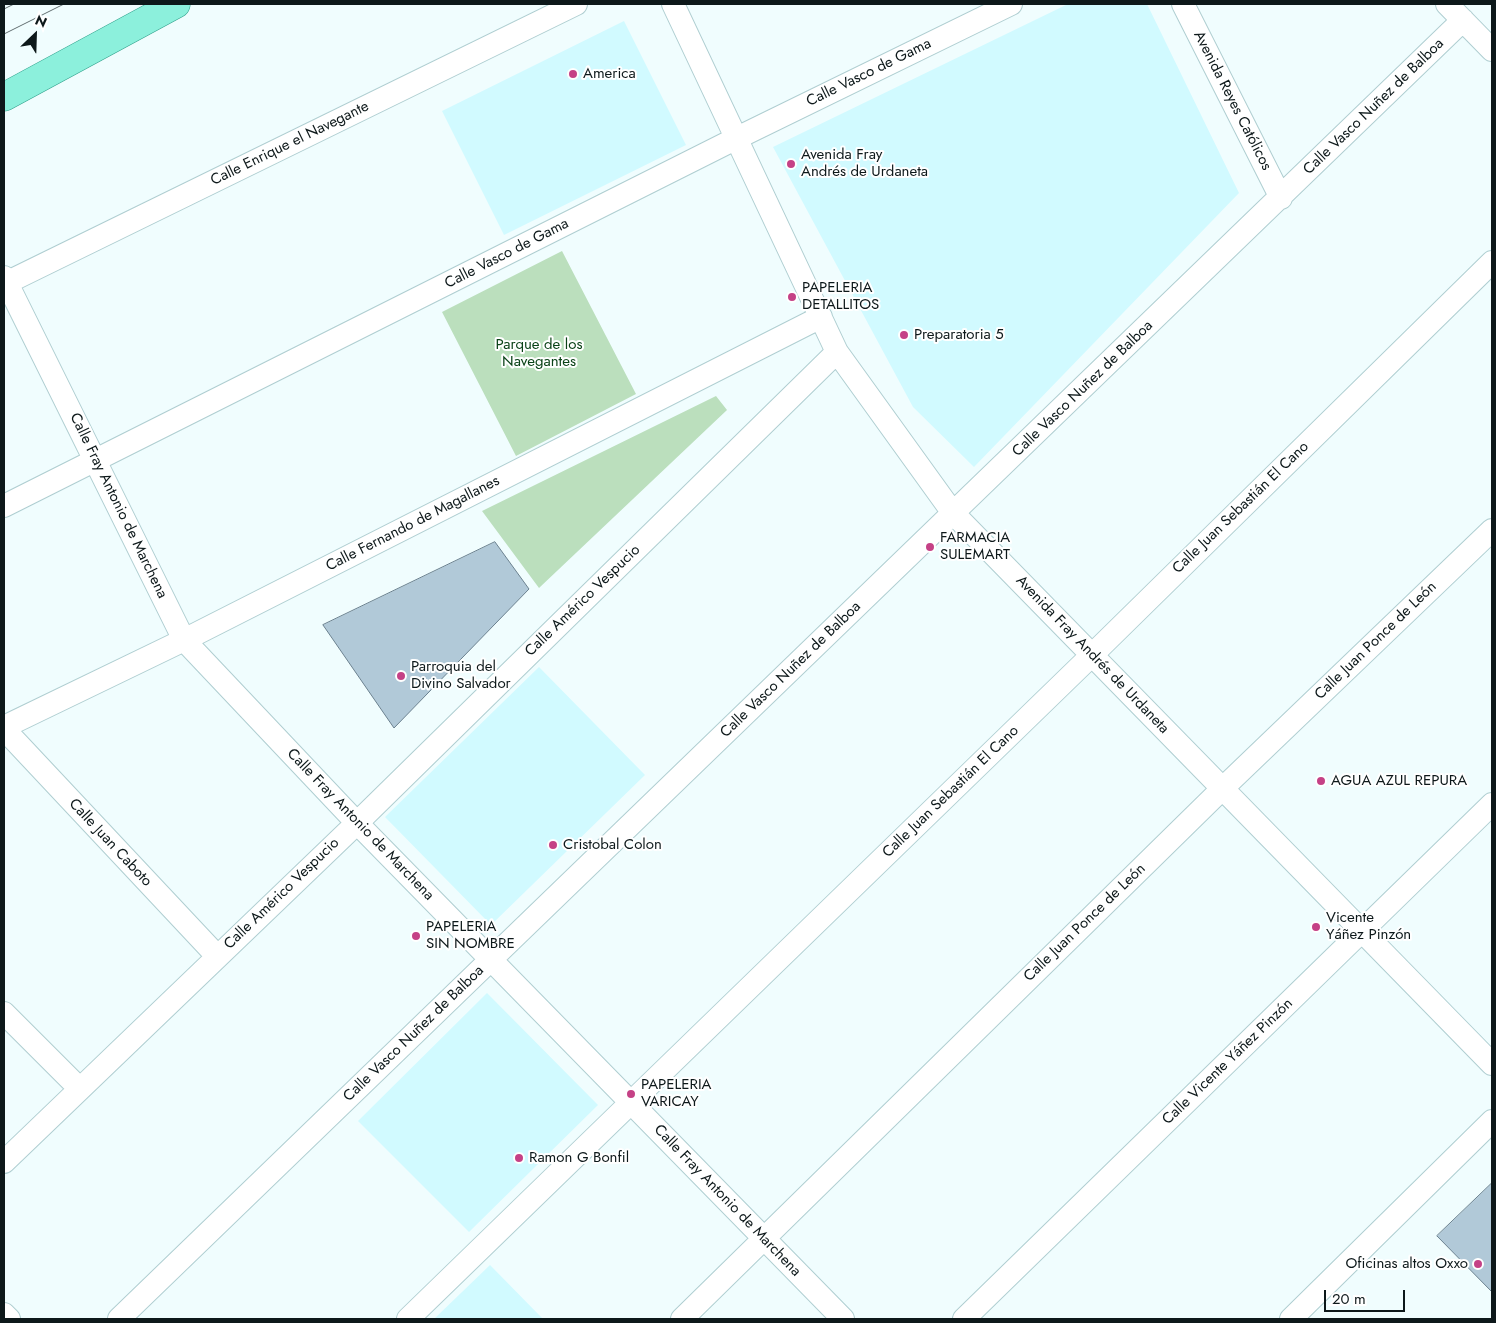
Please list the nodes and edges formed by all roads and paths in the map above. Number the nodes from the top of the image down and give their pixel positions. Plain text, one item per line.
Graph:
1 (176, 4) edge
2 (576, 4) edge
3 (673, 4) edge
4 (1011, 4) edge
5 (1183, 4) edge
6 (1447, 4) edge
7 (1463, 20) junction
8 (1492, 50) edge
9 (4, 97) edge
10 (737, 138) junction
11 (1281, 198) junction
12 (1492, 262) edge
13 (5, 281) edge
14 (821, 317) junction
15 (837, 352) junction
16 (95, 461) junction
17 (4, 506) edge
18 (953, 513) junction
19 (1492, 530) edge
20 (184, 640) junction
21 (1092, 655) junction
22 (4, 728) edge
23 (1223, 788) junction
24 (1492, 804) edge
25 (357, 823) junction
26 (1362, 931) junction
27 (216, 956) junction
28 (491, 960) junction
29 (4, 1013) edge
30 (1492, 1064) edge
31 (80, 1089) junction
32 (631, 1103) junction
33 (1492, 1121) edge
34 (4, 1162) edge
35 (764, 1239) junction
36 (4, 1314) edge
37 (9, 1319) edge
38 (119, 1319) edge
39 (408, 1319) edge
40 (682, 1319) edge
41 (843, 1319) edge
42 (964, 1319) edge
43 (1290, 1319) edge

1 - 9 main road
2 - 13 street, Calle Enrique el Navegante
3 - 10 street, Avenida Fray Andrés de Urdaneta
4 - 10 street, Calle Vasco de Gama
5 - 11 street, Avenida Reyes Católicos
6 - 7 street
7 - 8 street
7 - 11 street, Calle Vasco Nuñez de Balboa
10 - 14 street, Avenida Fray Andrés de Urdaneta
10 - 16 street, Calle Vasco de Gama
11 - 18 street, Calle Vasco Nuñez de Balboa
12 - 21 street, Calle Juan Sebastián El Cano
13 - 16 street, Calle Fray Antonio de Marchena
14 - 15 street, Avenida Fray Andrés de Urdaneta
14 - 20 street, Calle Fernando de Magallanes
15 - 18 street, Avenida Fray Andrés de Urdaneta
15 - 25 street, Calle Américo Vespucio
16 - 17 street, Calle Vasco de Gama
16 - 20 street, Calle Fray Antonio de Marchena
18 - 21 street, Avenida Fray Andrés de Urdaneta
18 - 28 street, Calle Vasco Nuñez de Balboa
19 - 23 street, Calle Juan Ponce de León
20 - 22 street, Calle Fernando de Magallanes
20 - 25 street, Calle Fray Antonio de Marchena
21 - 23 street, Avenida Fray Andrés de Urdaneta
21 - 32 street, Calle Juan Sebastián El Cano
22 - 27 street, Calle Juan Caboto
23 - 26 street, Avenida Fray Andrés de Urdaneta
23 - 35 street, Calle Juan Ponce de León
24 - 26 street, Calle Vicente Yáñez Pinzón
25 - 27 street, Calle Américo Vespucio
25 - 28 street, Calle Fray Antonio de Marchena
26 - 30 street, Avenida Fray Andrés de Urdaneta
26 - 42 street, Calle Vicente Yáñez Pinzón
27 - 31 street, Calle Américo Vespucio
28 - 32 street, Calle Fray Antonio de Marchena
28 - 38 street, Calle Vasco Nuñez de Balboa
29 - 31 street
31 - 34 street, Calle Américo Vespucio
32 - 35 street, Calle Fray Antonio de Marchena
32 - 39 street, Calle Juan Sebastián El Cano
33 - 43 street
35 - 40 street, Calle Juan Ponce de León
35 - 41 street, Calle Fray Antonio de Marchena
36 - 37 street

